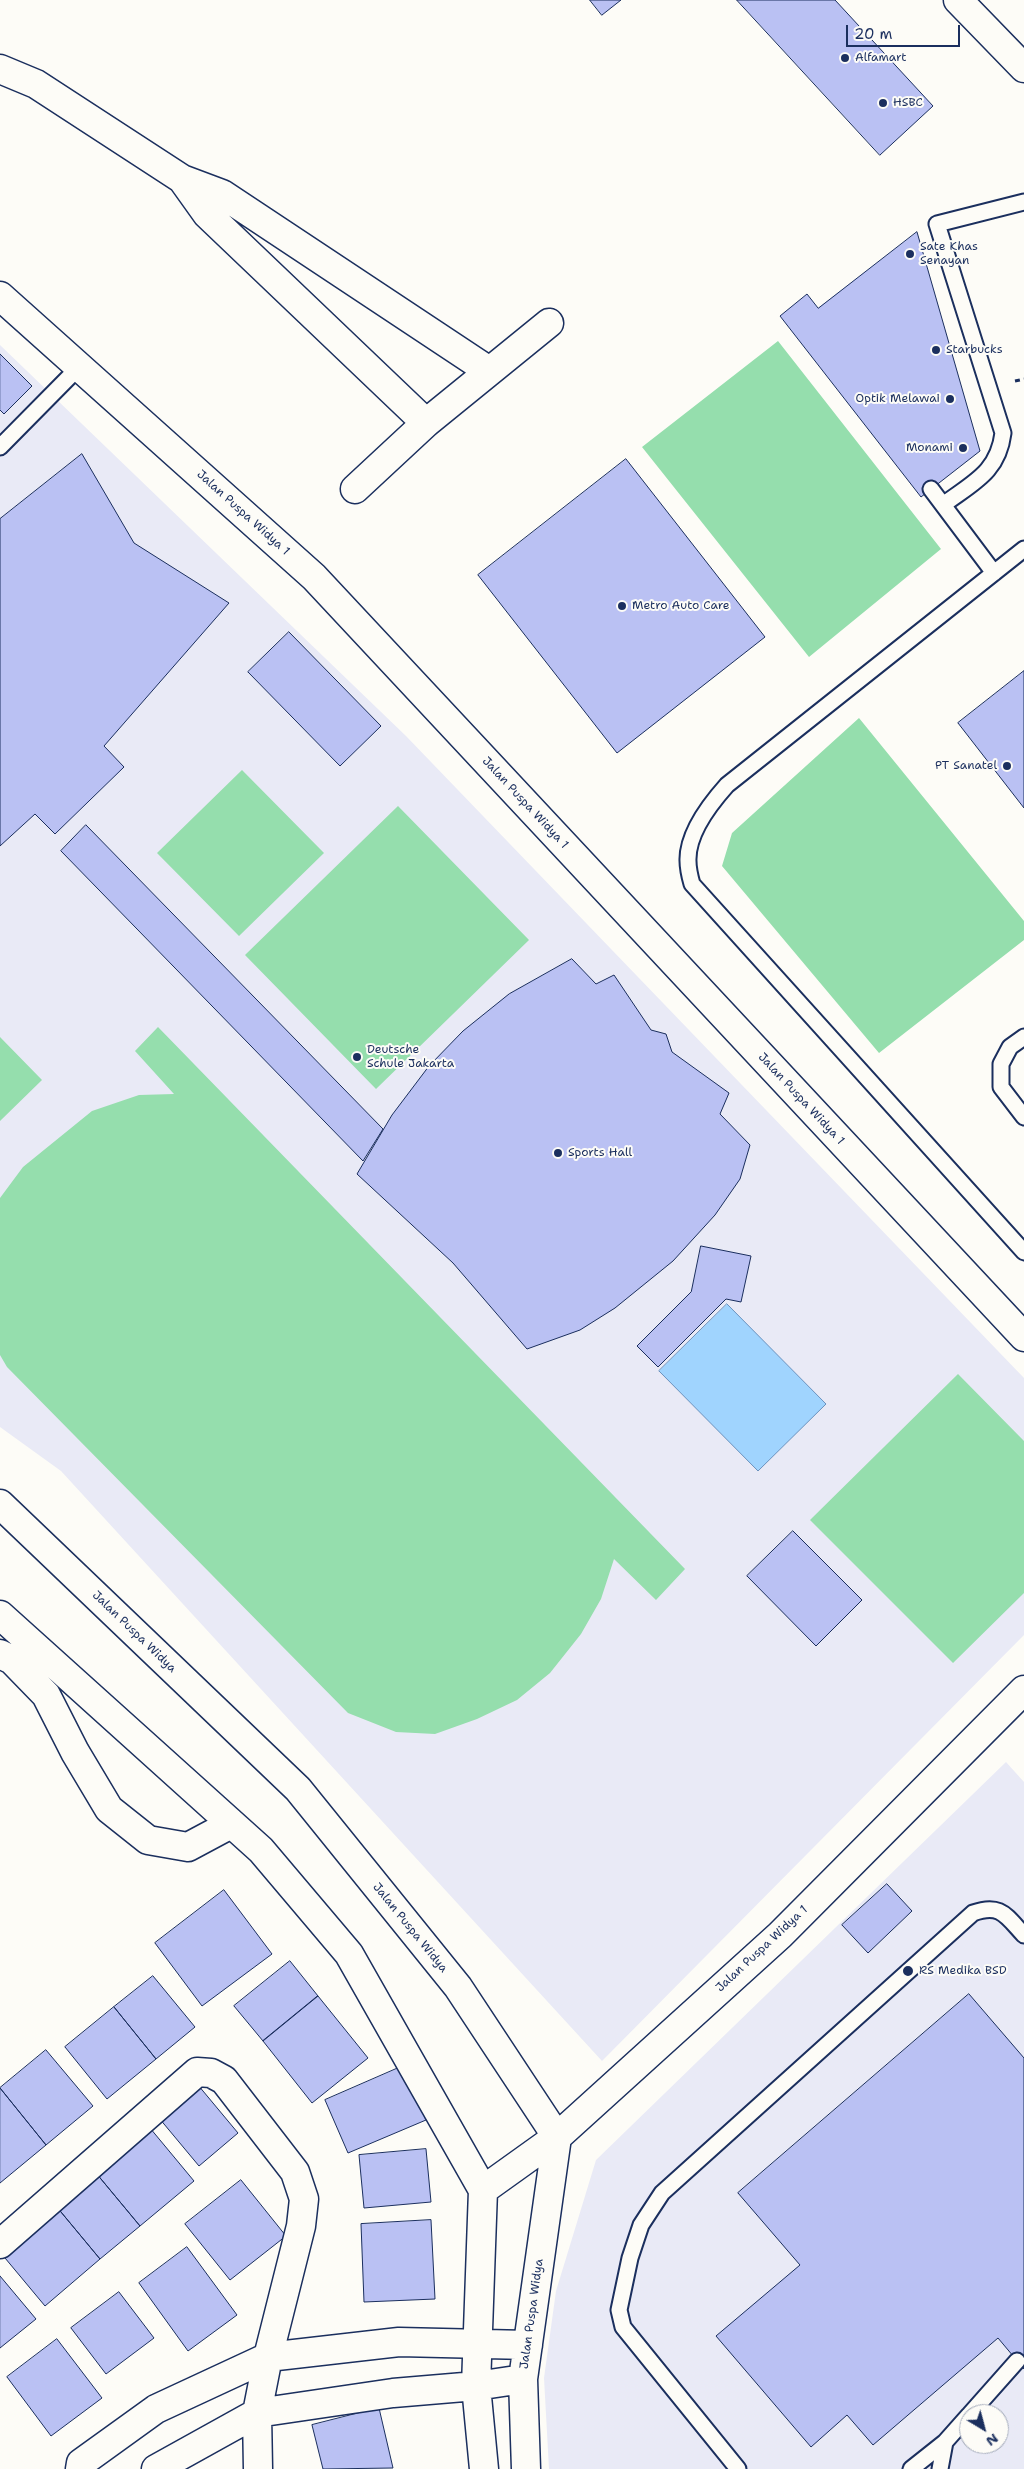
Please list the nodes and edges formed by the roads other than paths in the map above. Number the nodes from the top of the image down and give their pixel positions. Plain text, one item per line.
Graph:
1 (958, 0) edge
2 (1024, 68) edge
3 (0, 69) edge
4 (182, 179) junction
5 (1024, 202) edge
6 (0, 296) edge
7 (549, 323) dead end
8 (80, 366) junction
9 (490, 371) junction
10 (426, 423) junction
11 (0, 447) edge
12 (355, 489) dead end
13 (931, 489) dead end
14 (943, 505) junction
15 (1024, 549) edge
16 (994, 573) junction
17 (1024, 1037) edge
18 (1024, 1117) edge
19 (1024, 1252) edge
20 (1024, 1337) edge
21 (0, 1504) edge
22 (0, 1615) edge
23 (0, 1654) edge
24 (1024, 1690) edge
25 (232, 1824) junction
26 (1024, 1935) edge
27 (557, 2137) junction
28 (483, 2190) junction
29 (0, 2244) edge
30 (478, 2342) junction
31 (528, 2346) junction
32 (268, 2357) junction
33 (1017, 2361) dead end
34 (523, 2379) junction
35 (476, 2386) junction
36 (978, 2404) edge
37 (257, 2413) junction
38 (959, 2426) edge
39 (945, 2442) junction
40 (80, 2469) edge
41 (156, 2469) edge
42 (258, 2469) edge
43 (484, 2469) edge
44 (526, 2469) edge
45 (738, 2469) edge
46 (912, 2469) edge
47 (940, 2469) edge

1 - 2 street
3 - 4 street
4 - 9 street
4 - 10 street
5 - 14 lane
6 - 8 street, Jalan Puspa Widya 1
7 - 9 street
8 - 11 lane
8 - 20 street, Jalan Puspa Widya 1
9 - 10 street
10 - 12 street
13 - 14 lane
14 - 16 lane
15 - 16 lane
16 - 19 lane
17 - 18 lane
21 - 27 street, Jalan Puspa Widya
22 - 25 street
23 - 25 street
24 - 27 street, Jalan Puspa Widya 1
25 - 28 street
26 - 45 lane
27 - 28 street, Jalan Puspa Widya 1
27 - 31 street, Jalan Puspa Widya
28 - 30 street
29 - 32 street
30 - 31 street
30 - 32 street
30 - 35 street
31 - 34 street, Jalan Puspa Widya
32 - 37 street
32 - 40 street
33 - 36 lane
34 - 35 street
34 - 44 street, Jalan Puspa Widya
35 - 37 street
35 - 43 street
37 - 41 street
37 - 42 street
38 - 39 lane
39 - 46 lane
39 - 47 lane

